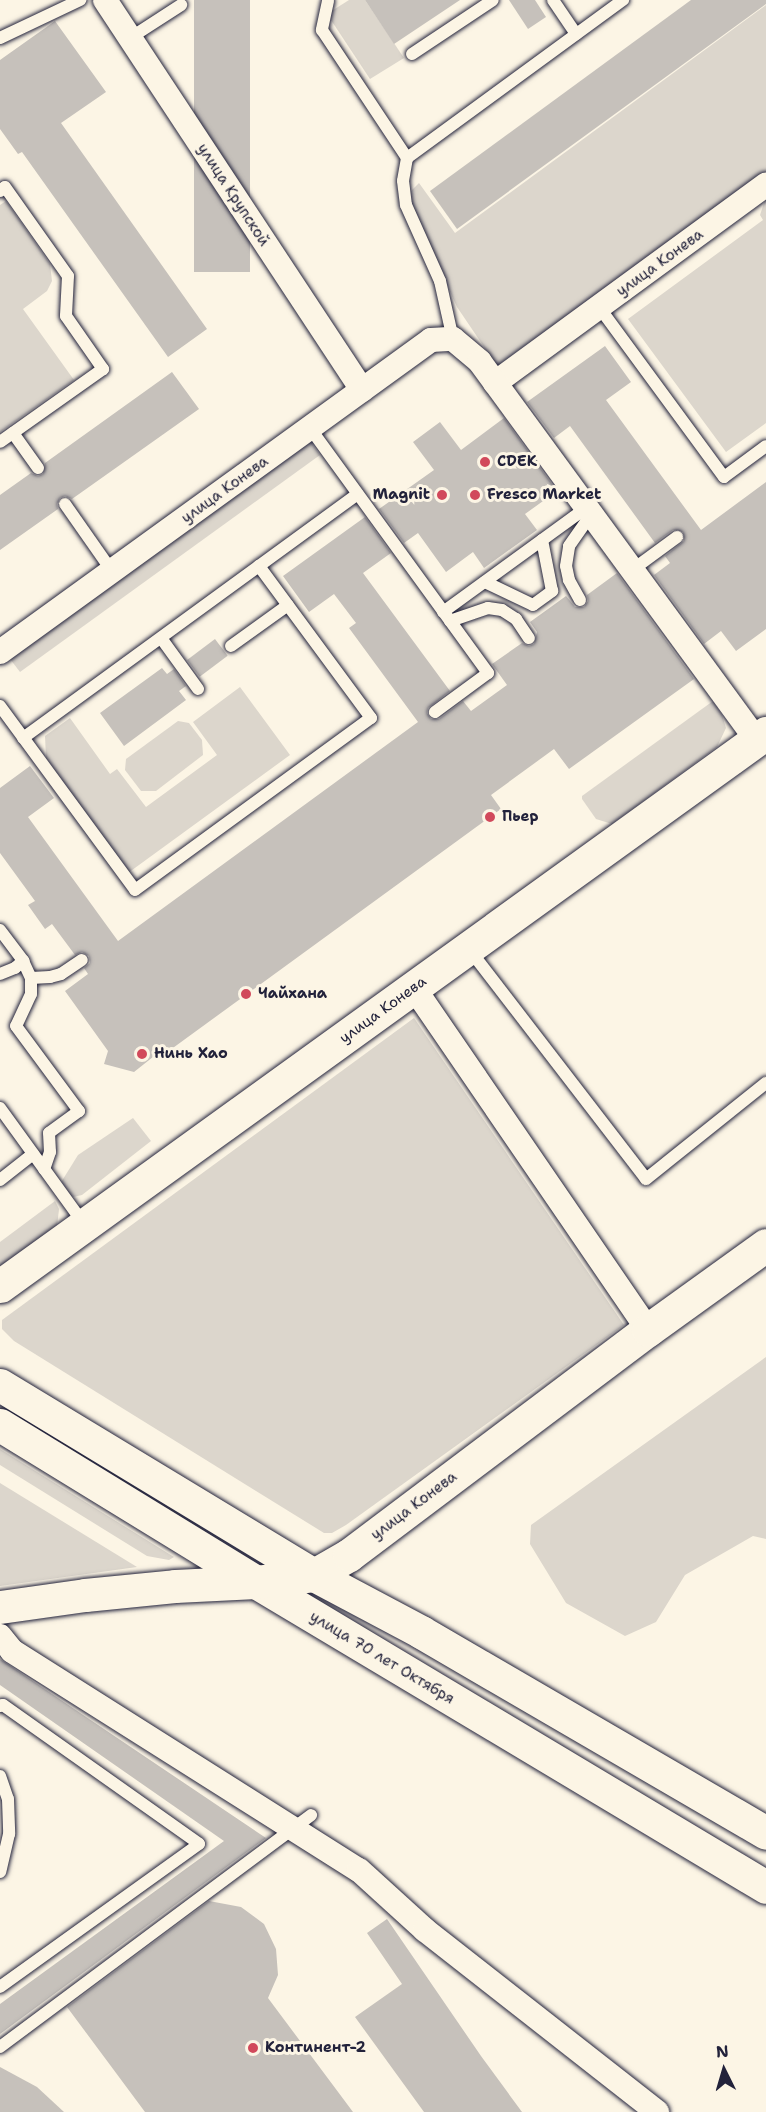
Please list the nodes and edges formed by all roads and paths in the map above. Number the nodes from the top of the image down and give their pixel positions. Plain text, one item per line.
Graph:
1 (80, 0) edge
2 (105, 0) edge
3 (328, 0) edge
4 (493, 0) edge
5 (554, 0) edge
6 (623, 0) edge
7 (181, 5) dead end
8 (576, 34) junction
9 (0, 38) edge
10 (130, 38) junction
11 (412, 54) dead end
12 (407, 158) junction
13 (766, 185) edge
14 (0, 191) edge
15 (599, 307) junction
16 (453, 339) junction
17 (495, 383) junction
18 (362, 390) junction
19 (310, 428) junction
20 (13, 433) junction
21 (0, 442) edge
22 (766, 446) edge
23 (38, 468) dead end
24 (358, 494) junction
25 (65, 504) dead end
26 (589, 511) junction
27 (677, 537) dead end
28 (542, 540) junction
29 (260, 566) junction
30 (632, 570) junction
31 (112, 571) junction
32 (485, 582) junction
33 (580, 600) dead end
34 (288, 605) junction
35 (447, 617) junction
36 (161, 638) junction
37 (529, 638) dead end
38 (231, 646) dead end
39 (0, 652) edge
40 (198, 689) dead end
41 (0, 706) edge
42 (435, 712) dead end
43 (761, 737) edge
44 (23, 738) junction
45 (0, 930) edge
46 (469, 948) junction
47 (82, 960) dead end
48 (23, 961) junction
49 (0, 974) edge
50 (30, 978) junction
51 (414, 988) junction
52 (766, 1083) edge
53 (0, 1108) edge
54 (33, 1154) junction
55 (44, 1169) junction
56 (0, 1180) edge
57 (85, 1225) junction
58 (766, 1245) edge
59 (0, 1286) edge
60 (648, 1330) junction
61 (0, 1384) edge
62 (0, 1425) edge
63 (314, 1575) junction
64 (256, 1582) junction
65 (0, 1607) edge
66 (0, 1636) edge
67 (0, 1706) edge
68 (0, 1776) edge
69 (303, 1822) junction
70 (766, 1833) edge
71 (0, 1872) edge
72 (766, 1887) edge
73 (0, 1987) edge
74 (0, 2047) edge
75 (657, 2112) edge

1 - 9 lane
2 - 10 street, улица Крупской
3 - 12 lane
4 - 11 lane
5 - 8 lane
6 - 8 lane
7 - 10 lane
8 - 12 lane
10 - 18 street, улица Крупской
12 - 16 lane
13 - 15 street, улица Конева
14 - 20 lane
15 - 17 street, улица Конева
15 - 22 lane
16 - 17 street
16 - 18 street, улица Конева
17 - 26 street
18 - 19 street, улица Конева
19 - 24 lane
19 - 31 street, улица Конева
20 - 21 lane
20 - 23 lane
24 - 29 lane
24 - 35 lane
25 - 31 lane
26 - 28 lane
26 - 30 street
26 - 33 lane
27 - 30 lane
28 - 32 lane
28 - 32 lane
29 - 34 lane
29 - 36 lane
30 - 43 street
31 - 39 street, улица Конева
32 - 35 lane
34 - 38 lane
34 - 44 lane
35 - 37 lane
35 - 42 lane
36 - 40 lane
36 - 44 lane
41 - 44 lane
43 - 46 main road, улица Конева
45 - 48 lane
46 - 51 main road, улица Конева
46 - 52 lane
47 - 50 lane
48 - 49 lane
48 - 50 lane
50 - 55 lane
51 - 57 main road, улица Конева
51 - 60 street
53 - 54 lane
54 - 55 lane
54 - 56 lane
55 - 57 lane
57 - 59 main road, улица Конева
58 - 60 main road, улица Конева
60 - 63 main road, улица Конева
61 - 63 main road
62 - 64 main road, улица 70 лет Октября
63 - 64 main road, улица Конева
63 - 70 main road
64 - 65 main road, улица Конева
64 - 72 main road, улица 70 лет Октября
66 - 69 street
67 - 73 lane
68 - 71 lane
69 - 74 lane
69 - 75 street

